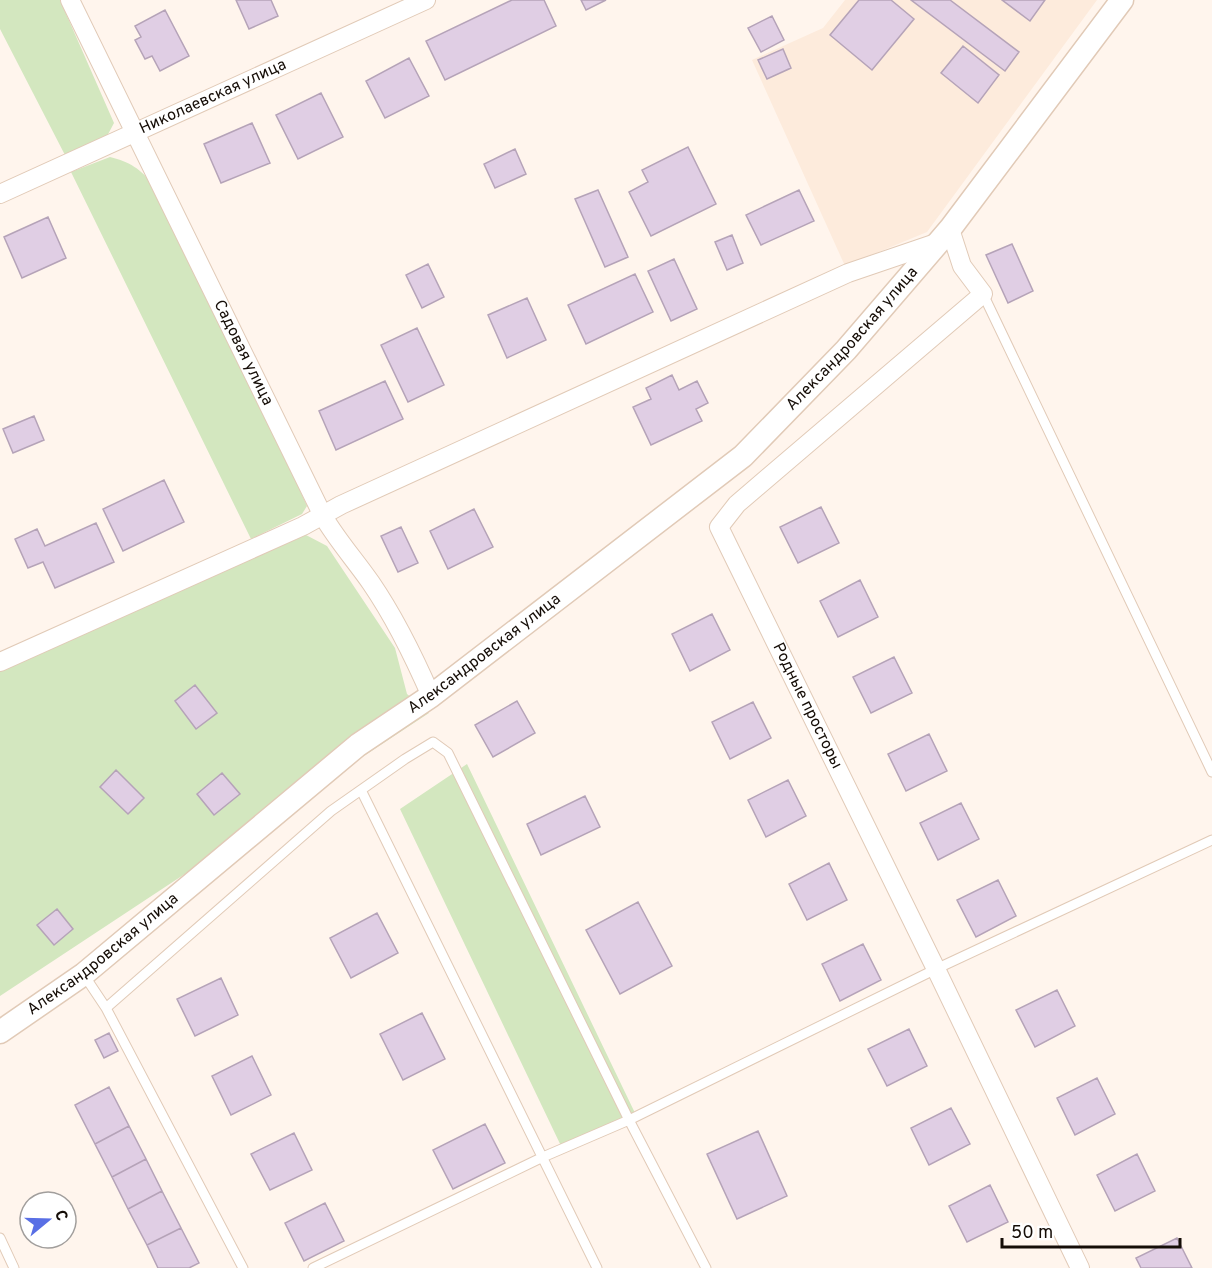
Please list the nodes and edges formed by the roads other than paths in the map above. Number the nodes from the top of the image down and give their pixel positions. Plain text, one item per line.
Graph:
1 (70, 0) edge
2 (426, 0) edge
3 (1122, 0) edge
4 (135, 131) junction
5 (0, 194) edge
6 (944, 236) junction
7 (983, 294) junction
8 (322, 516) junction
9 (0, 662) edge
10 (431, 696) junction
11 (1212, 772) edge
12 (360, 790) junction
13 (1212, 840) edge
14 (936, 969) junction
15 (84, 974) junction
16 (106, 1008) junction
17 (0, 1032) edge
18 (629, 1120) junction
19 (543, 1157) junction
20 (0, 1238) edge
21 (14, 1268) edge
22 (243, 1268) edge
23 (313, 1268) edge
24 (597, 1268) edge
25 (706, 1268) edge
26 (1080, 1268) edge

1 - 4 street, Садовая улица
2 - 4 street, Николаевская улица
3 - 6 street, Александровская улица
4 - 5 street, Николаевская улица
4 - 8 street, Садовая улица
6 - 7 street
6 - 8 street, Александровская улица
6 - 10 street, Александровская улица
7 - 11 lane
7 - 14 street, Родные просторы
8 - 9 street, Александровская улица
8 - 10 street, Садовая улица
10 - 15 street, Александровская улица
12 - 16 lane
12 - 18 lane
12 - 19 lane
13 - 14 lane
14 - 18 lane
14 - 26 street, Родные просторы
15 - 16 lane
15 - 17 street, Александровская улица
16 - 22 lane
18 - 19 lane
18 - 25 lane
19 - 23 lane
19 - 24 lane
20 - 21 lane

